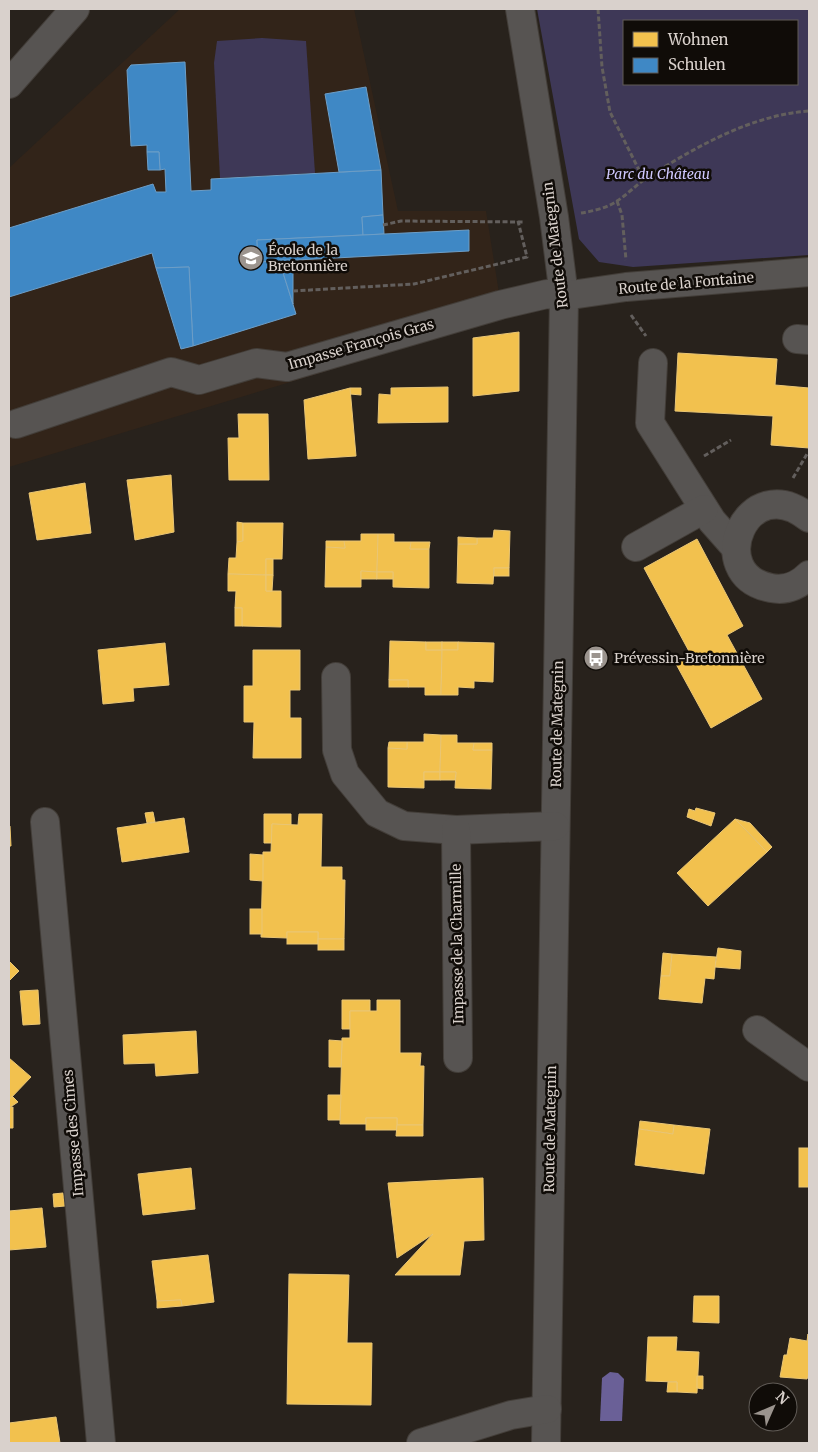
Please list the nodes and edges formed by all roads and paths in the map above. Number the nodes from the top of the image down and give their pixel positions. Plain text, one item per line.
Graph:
1 (75, 9) edge
2 (520, 9) edge
3 (598, 9) edge
4 (9, 84) edge
5 (809, 111) edge
6 (644, 180) junction
7 (617, 201) junction
8 (578, 214) dead end
9 (518, 222) junction
10 (524, 222) dead end
11 (383, 225) dead end
12 (626, 260) dead end
13 (809, 272) edge
14 (293, 291) dead end
15 (564, 296) junction
16 (653, 363) dead end
17 (16, 424) dead end
18 (704, 509) junction
19 (809, 518) edge
20 (735, 547) junction
21 (636, 548) dead end
22 (809, 575) edge
23 (336, 677) dead end
24 (45, 822) dead end
25 (554, 826) junction
26 (456, 830) junction
27 (757, 1030) dead end
28 (458, 1058) dead end
29 (809, 1067) edge
30 (547, 1409) junction
31 (101, 1443) edge
32 (421, 1443) edge
33 (546, 1443) edge

1 - 4 street
2 - 15 street, Route de Mategnin
3 - 6 path
5 - 6 path
6 - 7 path
7 - 8 path
7 - 12 path
9 - 10 path
9 - 11 path
9 - 14 path
13 - 15 street, Route de la Fontaine
15 - 17 street, Impasse François Gras
15 - 25 street, Route de Mategnin
16 - 18 street
18 - 20 street
18 - 21 street
19 - 20 street
20 - 22 street
23 - 26 street
24 - 31 street, Impasse des Cimes
25 - 26 street
25 - 30 street, Route de Mategnin
26 - 28 street, Impasse de la Charmille
27 - 29 street
30 - 32 street
30 - 33 street, Route de Mategnin

